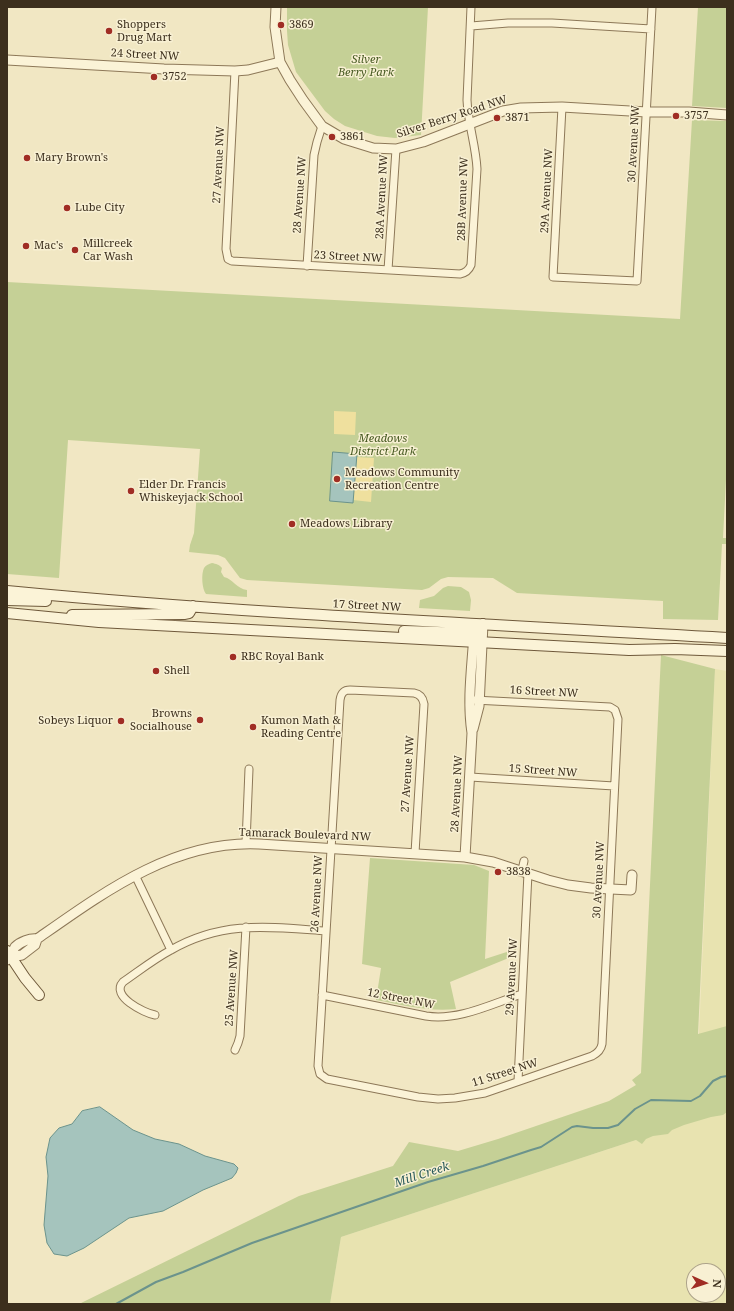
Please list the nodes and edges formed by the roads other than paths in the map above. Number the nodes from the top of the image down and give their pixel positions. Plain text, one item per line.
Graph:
1 (276, 7) edge
2 (472, 7) edge
3 (652, 7) edge
4 (471, 26) junction
5 (651, 29) junction
6 (7, 60) edge
7 (280, 62) junction
8 (235, 71) junction
9 (562, 107) junction
10 (647, 112) junction
11 (727, 115) edge
12 (470, 124) junction
13 (322, 126) junction
14 (396, 149) junction
15 (228, 259) joint
16 (307, 266) junction
17 (388, 270) junction
18 (467, 271) joint
19 (637, 281) joint
20 (7, 591) edge
21 (7, 600) edge
22 (94, 600) junction
23 (193, 606) junction
24 (7, 613) edge
25 (52, 618) junction
26 (477, 633) junction
27 (727, 638) edge
28 (727, 651) edge
29 (343, 692) joint
30 (475, 700) junction
31 (615, 710) joint
32 (250, 769) dead end
33 (470, 777) junction
34 (614, 786) junction
35 (246, 843) junction
36 (331, 848) junction
37 (415, 853) junction
38 (465, 856) junction
39 (525, 868) junction
40 (135, 875) junction
41 (632, 875) dead end
42 (610, 889) junction
43 (246, 927) junction
44 (326, 931) junction
45 (171, 950) junction
46 (8, 956) edge
47 (522, 994) junction
48 (39, 995) dead end
49 (322, 995) junction
50 (155, 1015) dead end
51 (235, 1050) dead end
52 (600, 1050) joint
53 (320, 1074) joint
54 (518, 1081) junction

1 - 7 street, Silver Berry Road NW
2 - 4 street, 28B Avenue NW
3 - 5 street, 30 Avenue NW
4 - 5 street
4 - 12 street, 28B Avenue NW
5 - 10 street, 30 Avenue NW
6 - 8 street, 24 Street NW
7 - 8 street, 24 Street NW
7 - 13 street, Silver Berry Road NW
8 - 15 street, 27 Avenue NW
9 - 10 street, Silver Berry Road NW
9 - 12 street, Silver Berry Road NW
9 - 19 street, 29A Avenue NW
10 - 11 street, Silver Berry Road NW
10 - 19 street, 30 Avenue NW
12 - 14 street, Silver Berry Road NW
12 - 18 street, 28B Avenue NW
13 - 14 street, Silver Berry Road NW
13 - 16 street, 28 Avenue NW
14 - 17 street, 28A Avenue NW
15 - 16 street, 23 Street NW
16 - 17 street, 23 Street NW
17 - 18 street, 23 Street NW
20 - 22 main road, 17 Street NW
21 - 22 main road
22 - 23 main road, 17 Street NW
23 - 25 main road
23 - 26 main road, 17 Street NW
24 - 25 main road, 17 Street NW
25 - 26 main road, 17 Street NW
26 - 27 main road, 17 Street NW
26 - 28 main road, 17 Street NW
26 - 30 street, 28 Avenue NW
29 - 36 street, 26 Avenue NW
29 - 37 street, 27 Avenue NW
30 - 31 street, 16 Street NW
30 - 33 street, 28 Avenue NW
31 - 34 street, 30 Avenue NW
32 - 35 street
33 - 34 street, 15 Street NW
33 - 38 street, 28 Avenue NW
34 - 42 street, 30 Avenue NW
35 - 36 street, Tamarack Boulevard NW
35 - 40 street, Tamarack Boulevard NW
36 - 37 street, Tamarack Boulevard NW
36 - 44 street, 26 Avenue NW
37 - 38 street, Tamarack Boulevard NW
38 - 39 street, Tamarack Boulevard NW
39 - 42 street, Tamarack Boulevard NW
39 - 47 street, 29 Avenue NW
40 - 45 street
40 - 46 street, Tamarack Boulevard NW
41 - 42 street, Tamarack Boulevard NW
42 - 52 street, 30 Avenue NW
43 - 44 street
43 - 45 street
43 - 51 street, 25 Avenue NW
44 - 49 street, 26 Avenue NW
45 - 50 street
46 - 48 main road
47 - 49 street, 12 Street NW
47 - 54 street, 29 Avenue NW
49 - 53 street, 26 Avenue NW
52 - 54 street, 11 Street NW
53 - 54 street, 11 Street NW

